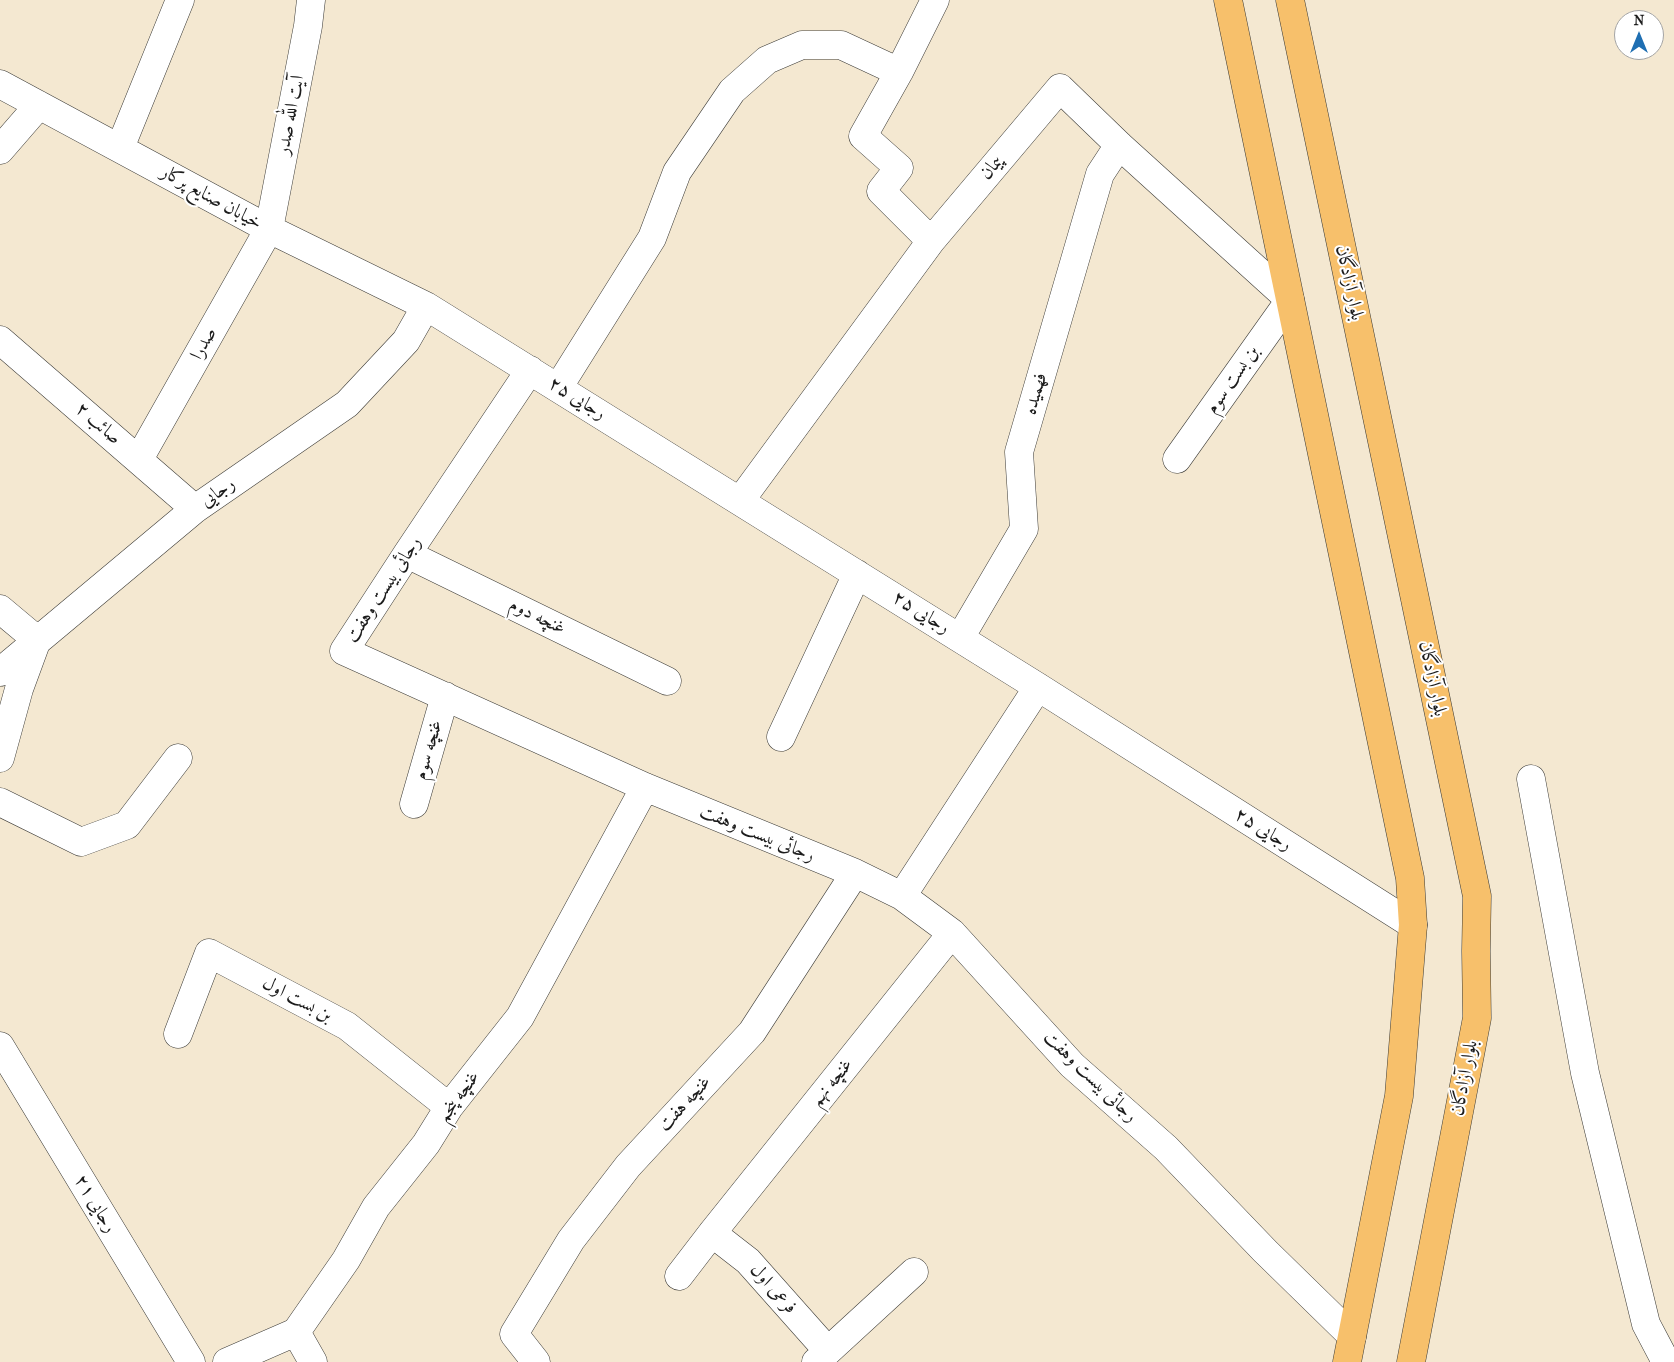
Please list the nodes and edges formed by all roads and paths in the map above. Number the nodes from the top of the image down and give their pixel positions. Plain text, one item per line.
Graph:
1 (180, 0) edge
2 (312, 0) edge
3 (935, 0) edge
4 (1228, 0) edge
5 (1290, 0) edge
6 (899, 72) junction
7 (0, 84) edge
8 (39, 105) junction
9 (1119, 145) junction
10 (120, 148) junction
11 (0, 150) edge
12 (269, 229) junction
13 (931, 241) junction
14 (1290, 300) junction
15 (426, 306) junction
16 (0, 340) edge
17 (530, 370) junction
18 (558, 388) junction
19 (139, 460) junction
20 (1177, 460) dead end
21 (740, 501) junction
22 (195, 509) junction
23 (407, 554) junction
24 (856, 574) junction
25 (0, 608) edge
26 (960, 638) junction
27 (37, 640) junction
28 (0, 672) edge
29 (667, 681) dead end
30 (1038, 687) junction
31 (445, 696) junction
32 (781, 737) dead end
33 (0, 758) edge
34 (178, 758) dead end
35 (1531, 779) dead end
36 (645, 788) junction
37 (0, 802) edge
38 (414, 804) dead end
39 (854, 874) junction
40 (902, 896) junction
41 (1413, 925) junction
42 (952, 933) junction
43 (178, 1034) dead end
44 (0, 1046) edge
45 (449, 1107) junction
46 (712, 1233) junction
47 (914, 1272) dead end
48 (679, 1276) dead end
49 (296, 1332) junction
50 (1349, 1349) edge
51 (822, 1356) edge
52 (191, 1362) edge
53 (227, 1362) edge
54 (313, 1362) edge
55 (536, 1362) edge
56 (1410, 1362) edge
57 (1666, 1362) edge

1 - 10 street
2 - 12 street, آیت الله صدر
3 - 6 street
4 - 14 highway
5 - 56 highway, بلوار آزادگان
6 - 13 street
6 - 18 street
7 - 8 street, خیابان صنایع پرکار
8 - 10 street, خیابان صنایع پرکار
8 - 11 street
9 - 13 street, پیمان
9 - 14 street, پیمان
9 - 26 street, فهمیده
10 - 12 street, خیابان صنایع پرکار
12 - 15 street, خیابان صنایع پرکار
12 - 19 street, صدرا
13 - 21 street, پیمان
14 - 20 street, بن بست سوم
14 - 41 highway
15 - 17 street, رجایی ۲۵
15 - 22 street, رجایی
16 - 19 street, صائب ۲
17 - 18 street, رجایی ۲۵
17 - 23 street, رجائی بیست وهفت
18 - 21 street, رجایی ۲۵
19 - 22 street, صائب ۲
21 - 24 street, رجایی ۲۵
22 - 27 street, رجایی
23 - 29 street, غنچه دوم
23 - 31 street, رجائی بیست وهفت
24 - 26 street, رجایی ۲۵
24 - 32 street
25 - 27 street
26 - 30 street, رجایی ۲۵
27 - 28 street, رجایی
27 - 33 street
30 - 40 street
30 - 41 street, رجایی ۲۵
31 - 36 street, رجائی بیست وهفت
31 - 38 street, غنچه سوم
34 - 37 street
35 - 57 street
36 - 39 street, رجائی بیست وهفت
36 - 45 street, غنچه پنجم
39 - 40 street, رجائی بیست وهفت
39 - 55 street, غنچه هفت
40 - 42 street, رجائی بیست وهفت
41 - 50 highway
42 - 46 street, غنچه نهم
42 - 50 street, رجائی بیست وهفت
43 - 45 street, بن بست اول
44 - 52 street, رجایی ۲۱
45 - 49 street, غنچه پنجم
46 - 48 street, غنچه نهم
46 - 51 street, فرعی اول
47 - 51 street
49 - 53 street
49 - 54 street

